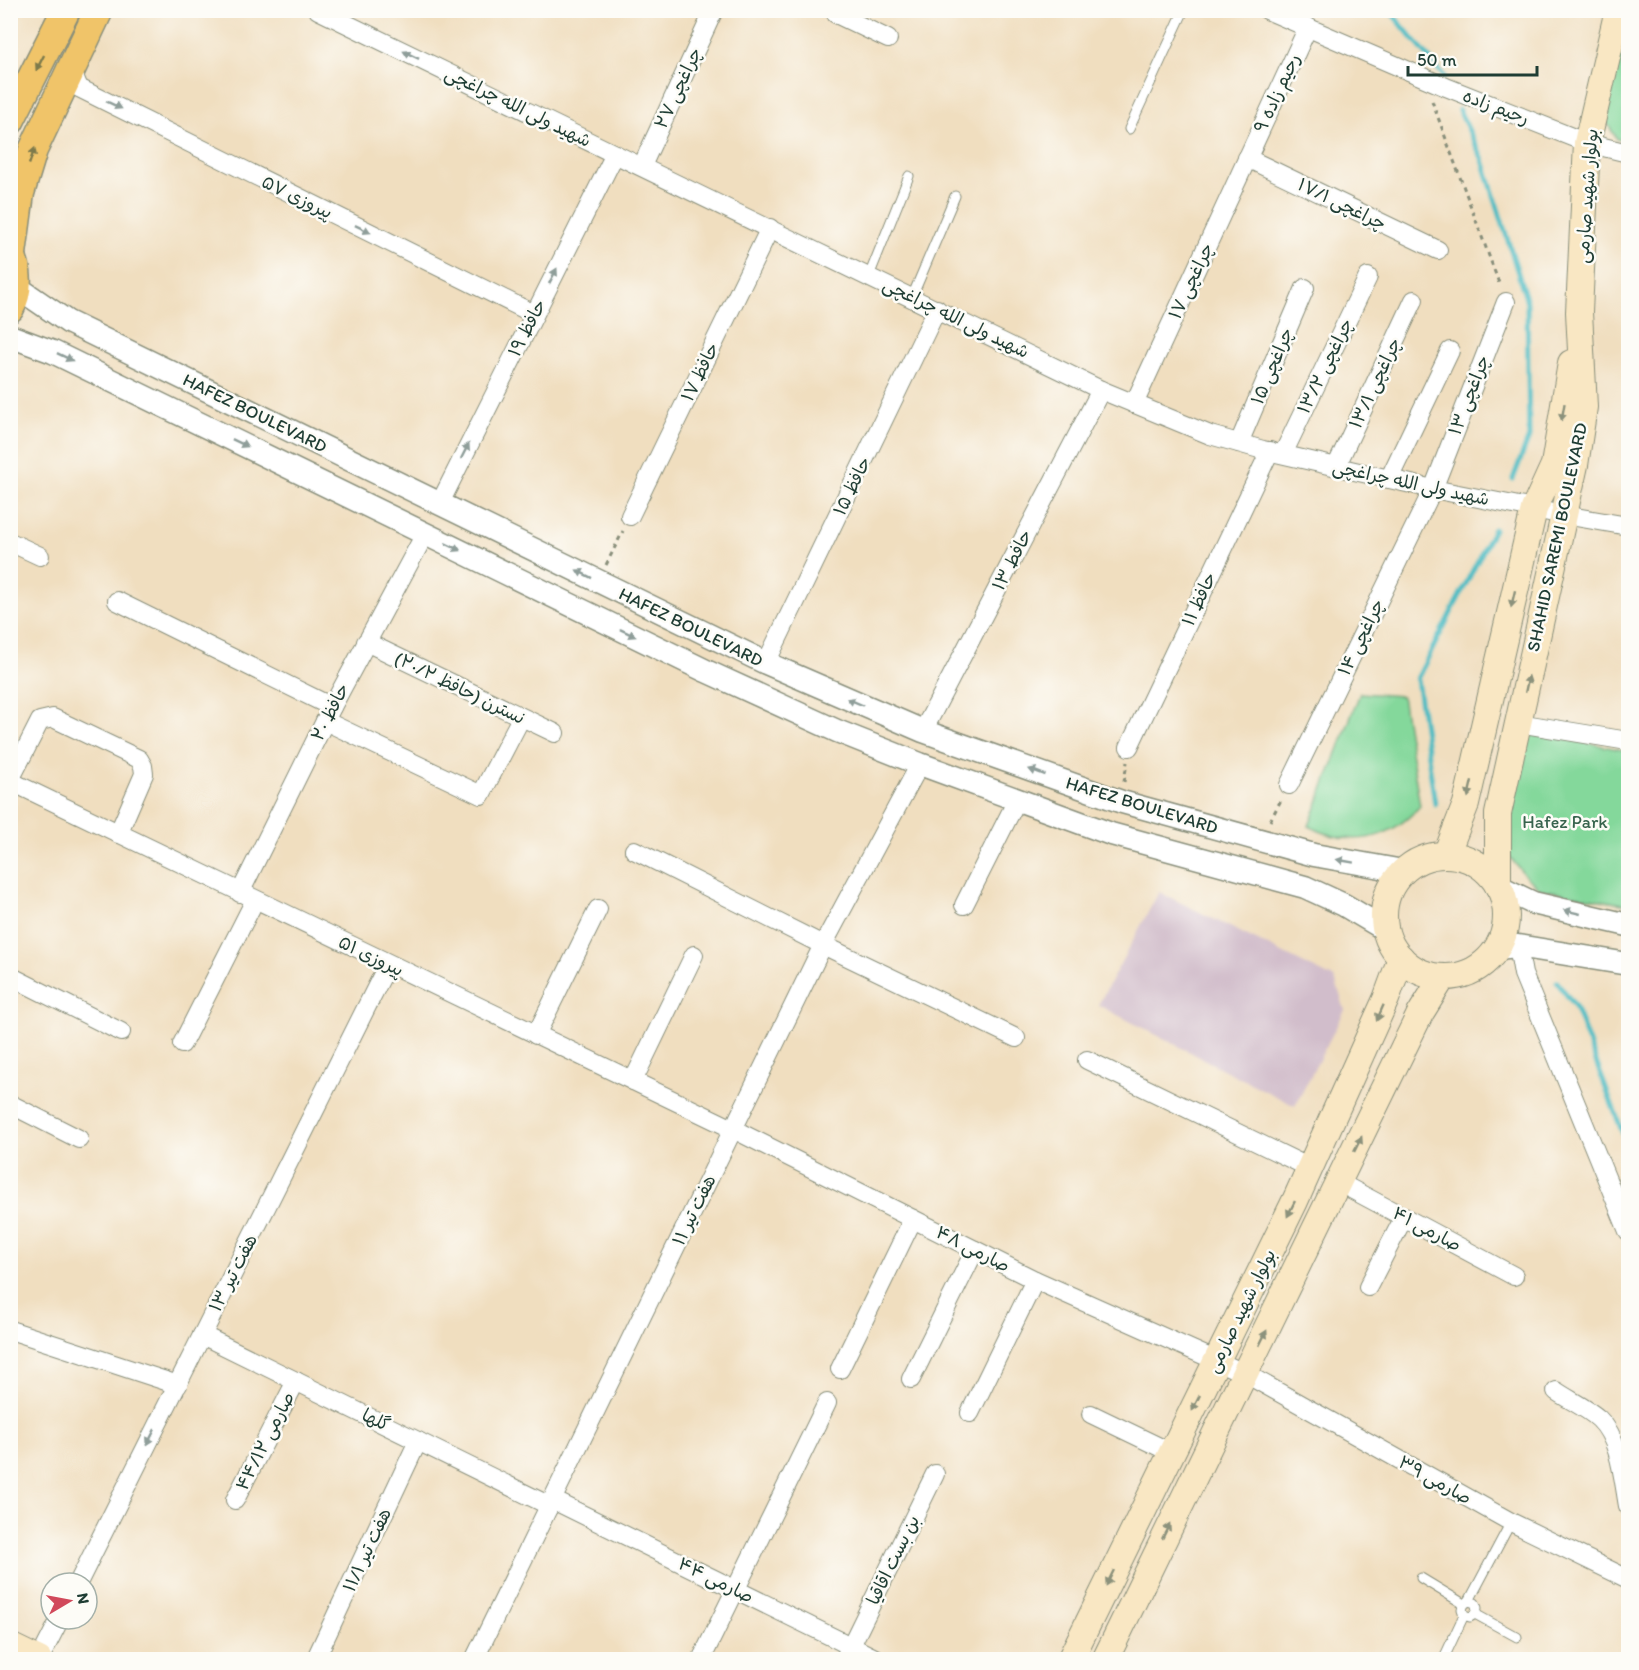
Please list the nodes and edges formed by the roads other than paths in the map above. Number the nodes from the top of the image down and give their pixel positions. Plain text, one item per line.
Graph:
1 (66, 10) edge
2 (99, 10) edge
3 (318, 10) edge
4 (714, 10) edge
5 (838, 10) edge
6 (1184, 10) edge
7 (1267, 10) edge
8 (1618, 10) edge
9 (1308, 27) junction
10 (888, 39) dead end
11 (71, 69) junction
12 (10, 122) edge
13 (1129, 129) dead end
14 (1587, 143) junction
15 (615, 153) junction
16 (1629, 153) edge
17 (1247, 158) junction
18 (642, 166) junction
19 (909, 176) dead end
20 (955, 196) dead end
21 (770, 228) junction
22 (1438, 250) dead end
23 (11, 253) edge
24 (869, 276) junction
25 (1368, 277) dead end
26 (1305, 288) dead end
27 (912, 297) junction
28 (14, 298) edge
29 (1414, 300) dead end
30 (1506, 302) road end
31 (937, 309) junction
32 (1579, 312) junction
33 (534, 314) junction
34 (10, 336) edge
35 (1450, 351) dead end
36 (1101, 390) junction
37 (1134, 404) junction
38 (1239, 443) junction
39 (1276, 453) junction
40 (1336, 467) junction
41 (1389, 479) junction
42 (1433, 489) junction
43 (440, 503) junction
44 (1534, 509) junction
45 (1564, 515) junction
46 (630, 516) road end
47 (1629, 526) edge
48 (425, 534) junction
49 (10, 542) edge
50 (40, 556) dead end
51 (117, 601) dead end
52 (366, 642) junction
53 (766, 663) junction
54 (329, 714) junction
55 (521, 718) junction
56 (1518, 723) junction
57 (923, 731) junction
58 (555, 733) dead end
59 (1629, 741) edge
60 (1129, 747) road end
61 (920, 764) junction
62 (10, 781) edge
63 (1288, 785) road end
64 (1017, 800) junction
65 (118, 834) junction
66 (634, 850) dead end
67 (1446, 855) junction
68 (1403, 871) junction
69 (1498, 886) junction
70 (248, 897) junction
71 (963, 905) dead end
72 (598, 909) dead end
73 (1629, 925) edge
74 (1386, 930) junction
75 (823, 945) junction
76 (1508, 947) junction
77 (694, 955) dead end
78 (1401, 958) junction
79 (388, 964) junction
80 (1629, 964) edge
81 (10, 976) edge
82 (1443, 977) junction
83 (121, 1032) dead end
84 (536, 1035) junction
85 (1016, 1038) dead end
86 (182, 1044) dead end
87 (1087, 1060) dead end
88 (633, 1081) junction
89 (10, 1104) edge
90 (733, 1129) junction
91 (79, 1139) dead end
92 (1310, 1168) junction
93 (1340, 1183) junction
94 (1404, 1218) junction
95 (914, 1219) junction
96 (1629, 1231) edge
97 (975, 1250) junction
98 (1514, 1276) dead end
99 (1035, 1280) junction
100 (1368, 1287) dead end
101 (10, 1330) edge
102 (202, 1335) junction
103 (1216, 1360) junction
104 (840, 1369) dead end
105 (1246, 1374) junction
106 (911, 1379) dead end
107 (296, 1381) junction
108 (177, 1385) junction
109 (1556, 1391) dead end
110 (827, 1403) dead end
111 (970, 1413) dead end
112 (1091, 1414) dead end
113 (418, 1441) junction
114 (1172, 1453) junction
115 (935, 1474) dead end
116 (235, 1500) dead end
117 (551, 1503) junction
118 (1629, 1506) edge
119 (1511, 1522) junction
120 (84, 1571) edge
121 (1421, 1578) dead end
122 (1629, 1579) edge
123 (736, 1590) junction
124 (1467, 1602) junction
125 (1475, 1614) junction
126 (1464, 1615) junction
127 (54, 1631) edge
128 (1517, 1637) dead end
129 (10, 1646) edge
130 (847, 1653) edge
131 (480, 1657) edge
132 (39, 1659) edge
133 (315, 1659) edge
134 (701, 1659) edge
135 (879, 1659) edge
136 (1070, 1659) edge
137 (1105, 1659) edge
138 (1443, 1659) edge

1 -> 12 main road
2 - 11 main road
15 -> 3 street, شهید ولی الله چراغچی
4 - 18 street, چراغچی ۲۷
5 - 10 street
6 - 13 lane
7 - 9 street, رحیم زاده
8 - 14 main road, بولوار شهید صارمی
9 - 14 street, رحیم زاده
9 - 17 street, رحیم زاده ۹
23 -> 11 main road
11 -> 33 street, پیروزی ۵۷
14 - 16 street, رحیم زاده
14 - 32 main road, بولوار شهید صارمی
15 - 18 street, شهید ولی الله چراغچی
33 -> 15 street, حافظ ۱۹
17 - 22 street, چراغچی ۱۷/۱
17 - 37 street, چراغچی ۱۷
18 - 21 street, شهید ولی الله چراغچی
19 - 24 lane
20 - 27 lane
21 - 24 street, شهید ولی الله چراغچی
21 - 46 street, حافظ ۱۷
23 - 28 main road
24 - 27 street, شهید ولی الله چراغچی
25 - 39 street, چراغچی ۱۳/۲
26 - 38 street, چراغچی ۱۵
27 - 31 street, شهید ولی الله چراغچی
28 - 43 street, HAFEZ BOULEVARD
29 - 40 street, چراغچی ۱۳/۱
30 - 42 street, چراغچی ۱۳
31 - 36 street, شهید ولی الله چراغچی
31 - 53 street, حافظ ۱۵
32 -> 44 main road, SHAHID SAREMI BOULEVARD
32 - 45 main road, SHAHID SAREMI BOULEVARD
43 -> 33 street, حافظ ۱۹
34 -> 48 street, HAFEZ BOULEVARD
35 - 41 street
36 - 37 street, شهید ولی الله چراغچی
36 - 57 street, حافط ۱۳
37 - 38 street, شهید ولی الله چراغچی
38 - 39 street, شهید ولی الله چراغچی
39 - 40 street, شهید ولی الله چراغچی
39 - 60 street, حافظ ۱۱
40 - 41 street, شهید ولی الله چراغچی
41 - 42 street, شهید ولی الله چراغچی
42 - 44 street, شهید ولی الله چراغچی
42 - 63 street, چراغچی ۱۴
53 -> 43 street, HAFEZ BOULEVARD
44 - 45 street, شهید ولی الله چراغچی
44 -> 67 main road, SHAHID SAREMI BOULEVARD
45 - 47 street, شهید ولی الله چراغچی
56 -> 45 main road, SHAHID SAREMI BOULEVARD
48 - 52 street, حافظ ۲۰
48 -> 61 street, HAFEZ BOULEVARD
49 - 50 street
51 - 54 street
52 - 54 street, حافظ ۲۰
52 - 55 street, نسترن (حافظ ۲۰/۲)
57 -> 53 street, HAFEZ BOULEVARD
54 - 55 street
54 - 70 street, حافظ ۲۰
55 - 58 street, نسترن (حافظ ۲۰/۲)
56 - 59 street
56 - 69 main road, SHAHID SAREMI BOULEVARD
68 -> 57 street, HAFEZ BOULEVARD
61 - 64 street, HAFEZ BOULEVARD
61 - 75 street, هفت تیر ۱۱
62 - 65 street, پیروزی ۵۱
62 - 65 street
64 - 71 street
64 - 74 street, HAFEZ BOULEVARD
65 - 70 street, پیروزی ۵۱
66 - 75 street
67 - 68 main road
67 - 69 main road
68 - 74 main road
73 -> 69 street
69 - 76 main road
70 - 79 street, پیروزی ۵۱
70 - 86 street, حافظ ۲۰
72 - 84 street
74 - 78 main road
75 - 85 street
75 - 90 street, هفت تیر ۱۱
76 - 80 street
76 - 82 main road
76 - 96 street
77 - 88 street
78 - 82 main road
78 -> 92 main road, بولوار شهید صارمی
79 - 84 street, پیروزی ۵۱
79 - 102 street, هفت تیر ۱۳
81 - 83 street
93 -> 82 main road, بولوار شهید صارمی
84 - 88 street, پیروزی ۵۱
87 - 92 street
88 - 90 street, پیروزی ۵۱
89 - 91 street
90 - 95 street, صارمی ۴۸
90 - 117 street, هفت تیر ۱۱
92 -> 103 main road, بولوار شهید صارمی
93 - 94 street, صارمی ۴۱
105 -> 93 main road, بولوار شهید صارمی
94 - 98 street, صارمی ۴۱
94 - 100 street
95 - 97 street, صارمی ۴۸
95 - 104 street
97 - 99 street, صارمی ۴۸
97 - 106 street
99 - 103 street, صارمی ۴۸
99 - 111 street
101 - 108 street
102 - 107 street, گلها
102 - 108 street, هفت تیر ۱۳
103 - 105 street, صارمی ۳۹
103 -> 114 main road, بولوار شهید صارمی
105 - 119 street, صارمی ۳۹
137 -> 105 main road, بولوار شهید صارمی
107 - 113 street, گلها
107 - 116 street, صارمی ۴۴/۱۲
108 -> 120 street, هفت تیر ۱۳
109 - 118 street
110 - 123 street
112 - 114 street
113 - 117 street, گلها
113 - 133 street, هفت تیر ۱۱/۱
114 -> 136 main road, بولوار شهید صارمی
115 - 130 street, بن بست اقاقیا
117 - 123 street, صارمی ۴۴
117 - 131 street, هفت تیر ۱۱
119 - 122 street, صارمی ۳۹
119 - 124 lane
121 - 124 lane
123 - 130 street, صارمی ۴۴
123 - 134 street
124 - 125 lane
124 - 126 lane
125 - 126 lane
125 - 128 lane
126 - 138 lane
127 - 132 street
129 - 132 main road
130 - 135 street, صارمی ۴۴

